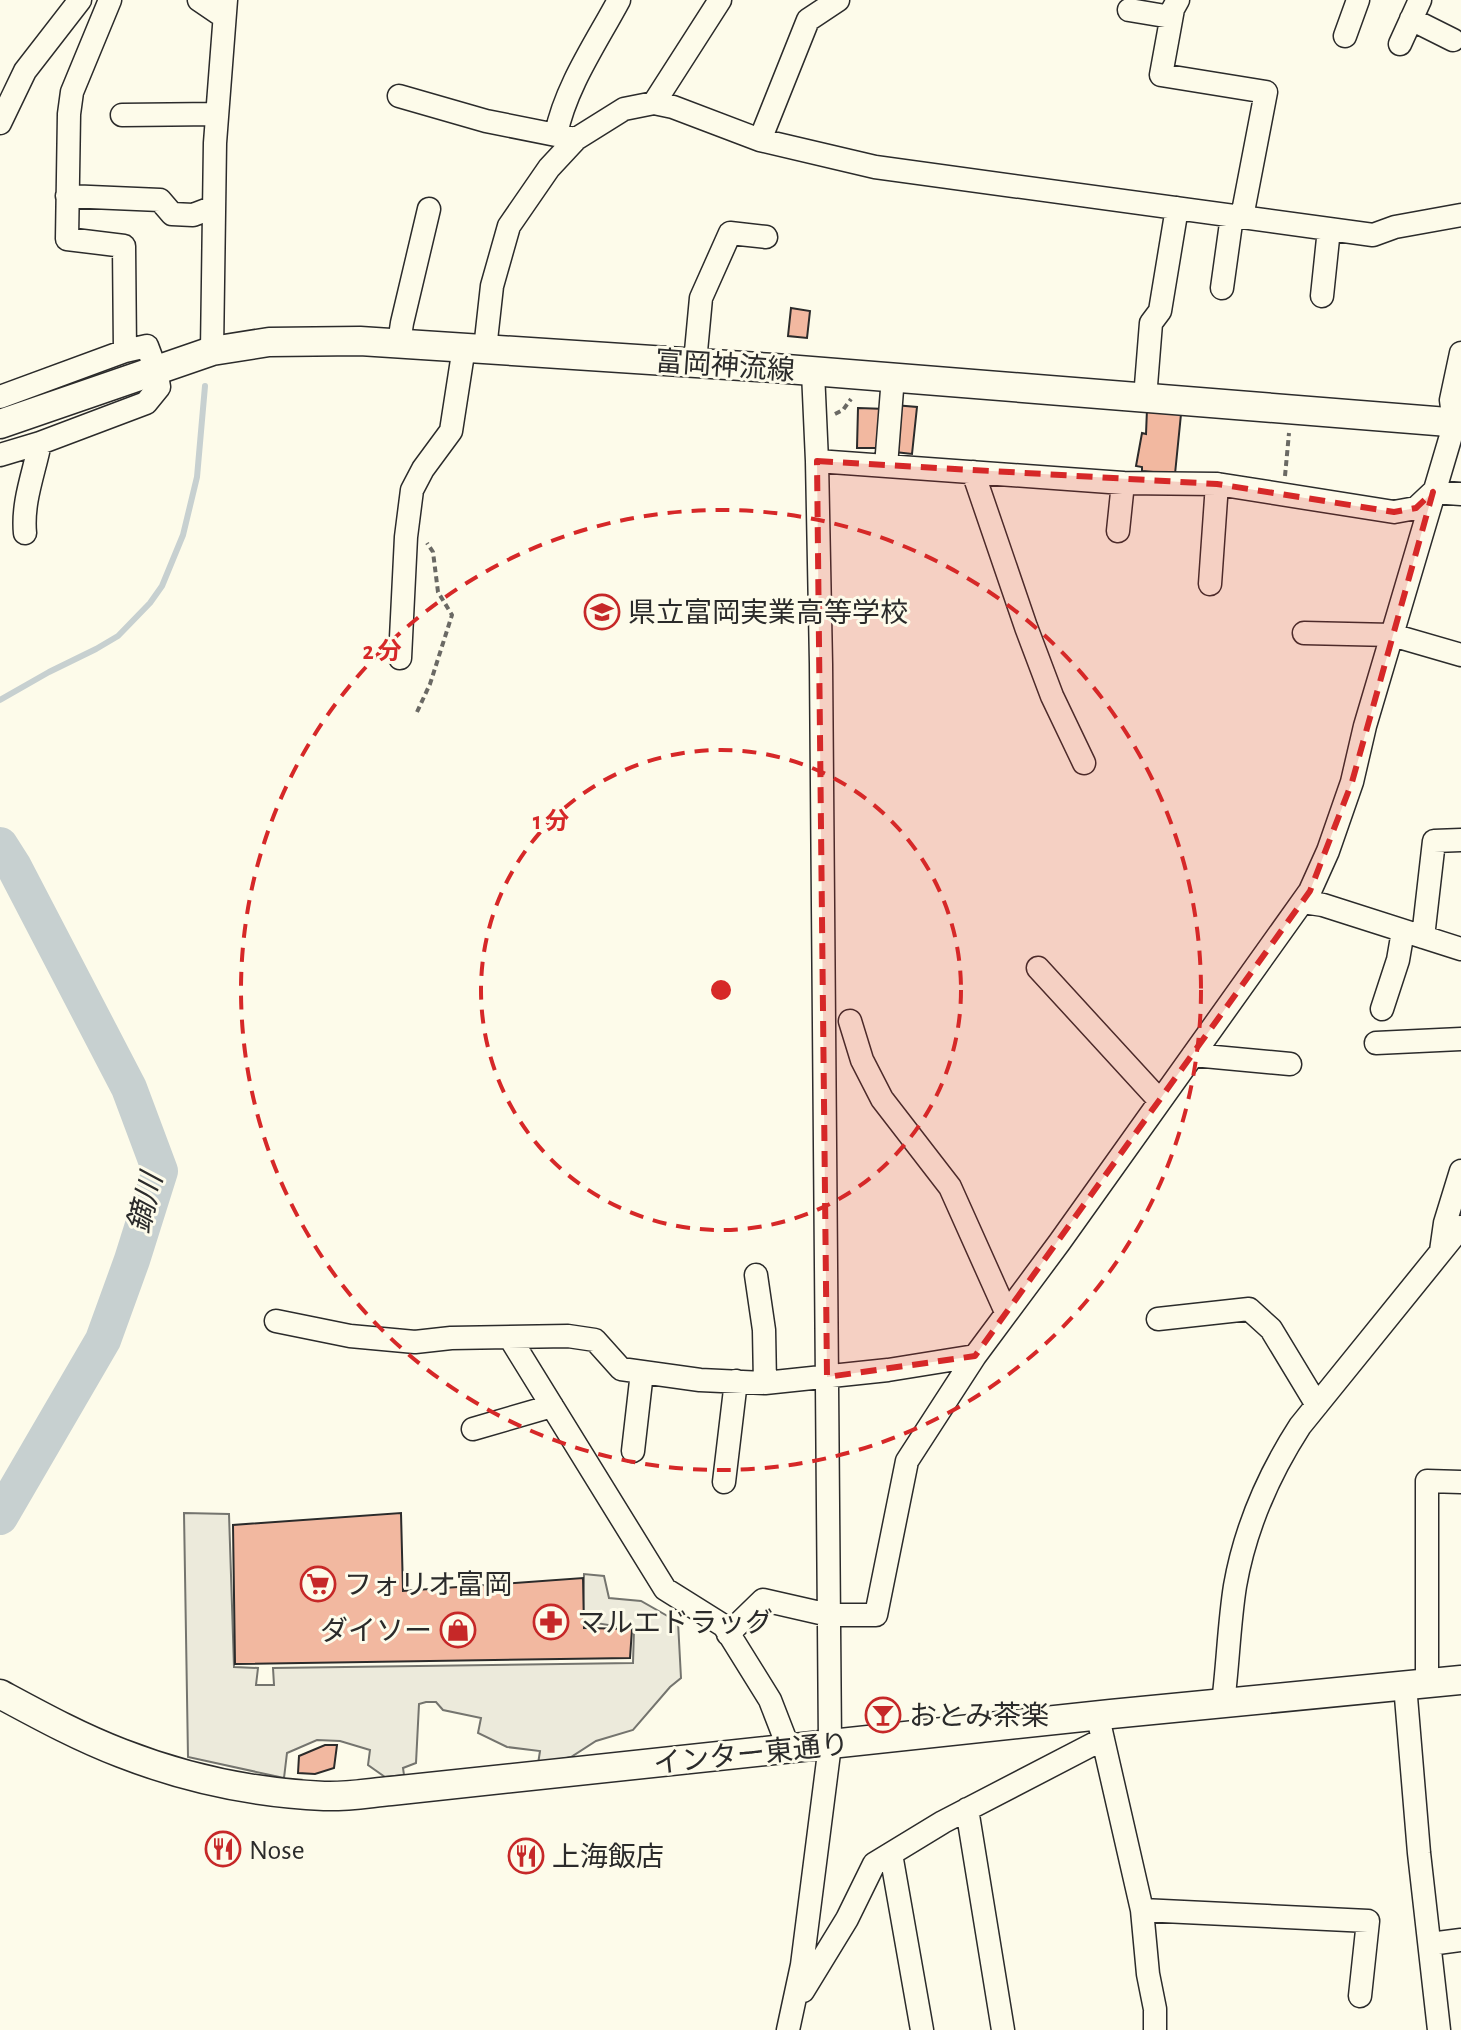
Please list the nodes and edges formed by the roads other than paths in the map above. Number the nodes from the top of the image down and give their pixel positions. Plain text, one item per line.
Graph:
1 (80, 0) edge
2 (110, 0) edge
3 (199, 0) edge
4 (619, 0) edge
5 (720, 0) edge
6 (838, 0) edge
7 (1358, 0) edge
8 (1174, 8) edge
9 (225, 9) edge
10 (1129, 10) dead end
11 (1416, 10) edge
12 (1345, 36) dead end
13 (1453, 40) dead end
14 (1400, 44) dead end
15 (399, 96) dead end
16 (654, 103) junction
17 (217, 114) junction
18 (122, 115) dead end
19 (0, 123) edge
20 (566, 136) junction
21 (760, 140) junction
22 (67, 196) junction
23 (214, 207) junction
24 (1177, 208) junction
25 (429, 209) dead end
26 (1461, 215) edge
27 (1237, 216) junction
28 (1329, 229) junction
29 (766, 237) dead end
30 (1222, 288) dead end
31 (1322, 296) dead end
32 (399, 343) junction
33 (476, 348) junction
34 (125, 351) junction
35 (212, 351) junction
36 (1461, 353) edge
37 (695, 362) junction
38 (156, 370) junction
39 (813, 372) junction
40 (893, 377) junction
41 (0, 397) edge
42 (1145, 398) junction
43 (11, 420) edge
44 (1457, 423) edge
45 (40, 443) junction
46 (0, 455) edge
47 (817, 461) junction
48 (886, 466) junction
49 (973, 472) junction
50 (1123, 483) junction
51 (1217, 484) junction
52 (1433, 492) junction
53 (1461, 494) edge
54 (1118, 531) dead end
55 (25, 533) dead end
56 (1210, 584) dead end
57 (1304, 633) dead end
58 (1392, 635) junction
59 (1461, 655) edge
60 (400, 658) dead end
61 (1084, 763) dead end
62 (1461, 840) edge
63 (1303, 902) junction
64 (1413, 934) junction
65 (1461, 949) edge
66 (1038, 968) dead end
67 (1382, 1009) dead end
68 (850, 1021) dead end
69 (1461, 1039) edge
70 (1376, 1043) dead end
71 (1193, 1055) junction
72 (1290, 1064) dead end
73 (1160, 1101) junction
74 (1461, 1171) edge
75 (1461, 1227) edge
76 (1441, 1253) junction
77 (756, 1275) dead end
78 (1006, 1312) junction
79 (1158, 1319) dead end
80 (276, 1321) dead end
81 (510, 1338) junction
82 (975, 1356) junction
83 (642, 1372) junction
84 (827, 1377) junction
85 (736, 1381) junction
86 (765, 1383) junction
87 (1317, 1405) junction
88 (552, 1406) junction
89 (473, 1429) dead end
90 (633, 1451) dead end
91 (724, 1482) dead end
92 (1461, 1482) edge
93 (829, 1615) junction
94 (728, 1634) junction
95 (1461, 1680) edge
96 (1416, 1684) junction
97 (0, 1694) edge
98 (1223, 1703) junction
99 (1107, 1727) junction
100 (830, 1745) junction
101 (789, 1749) junction
102 (967, 1809) junction
103 (891, 1854) junction
104 (1142, 1910) junction
105 (1461, 1940) edge
106 (1430, 1944) junction
107 (1360, 1996) dead end
108 (794, 2006) junction
109 (788, 2030) edge
110 (922, 2030) edge
111 (1003, 2030) edge
112 (1155, 2030) edge
113 (1439, 2030) edge

1 - 19 street
2 - 22 street
3 - 9 street
4 - 20 street
5 - 16 street
6 - 21 street
7 - 12 street
8 - 10 street
8 - 27 street
9 - 17 street
11 - 13 street
11 - 14 street
15 - 20 street
16 - 20 street
16 - 21 street
17 - 18 street
17 - 23 street
20 - 33 street
21 - 24 street
22 - 23 street
22 - 34 street
23 - 35 street
24 - 27 street
24 - 42 street
25 - 32 street
26 - 28 street
27 - 28 street
27 - 30 street
28 - 31 street
29 - 37 street
32 - 33 main road, 富岡神流線
32 - 35 main road, 富岡神流線
33 - 37 main road, 富岡神流線
33 - 60 street
34 - 38 street
34 - 41 street
35 - 38 main road, 富岡神流線
36 - 44 street
37 - 39 main road, 富岡神流線
38 - 43 main road, 富岡神流線
38 - 45 street
39 - 40 main road, 富岡神流線
39 - 47 street
40 - 42 main road, 富岡神流線
40 - 48 street
42 - 44 main road, 富岡神流線
44 - 52 street
45 - 46 street
45 - 55 street
47 - 48 street
47 - 84 street
48 - 49 street
49 - 50 street
49 - 61 street
50 - 51 street
50 - 54 street
51 - 52 street
51 - 56 street
52 - 53 street
52 - 58 street
57 - 58 street
58 - 59 street
58 - 63 street
62 - 64 street
63 - 64 street
63 - 71 street
64 - 65 street
64 - 67 street
66 - 73 street
68 - 78 street
69 - 70 street
71 - 72 street
71 - 73 street
73 - 78 street
74 - 76 street
75 - 76 street
76 - 87 street
77 - 86 street
78 - 82 street
79 - 87 street
80 - 81 street
81 - 83 street
81 - 88 street
82 - 84 street
82 - 93 street
83 - 85 street
83 - 90 street
84 - 86 street
84 - 93 street
85 - 86 street
85 - 91 street
87 - 98 street
88 - 89 street
88 - 94 street
92 - 96 street
93 - 94 street
93 - 100 street
94 - 101 street
95 - 96 main road, インター東通り
96 - 98 main road, インター東通り
96 - 106 street
97 - 101 main road, インター東通り
98 - 99 main road, インター東通り
99 - 100 main road, インター東通り
99 - 102 street
99 - 104 street
100 - 101 main road, インター東通り
100 - 108 street
102 - 103 street
102 - 111 street
103 - 108 street
103 - 110 street
104 - 107 street
104 - 112 street
105 - 106 street
106 - 113 street
108 - 109 street

